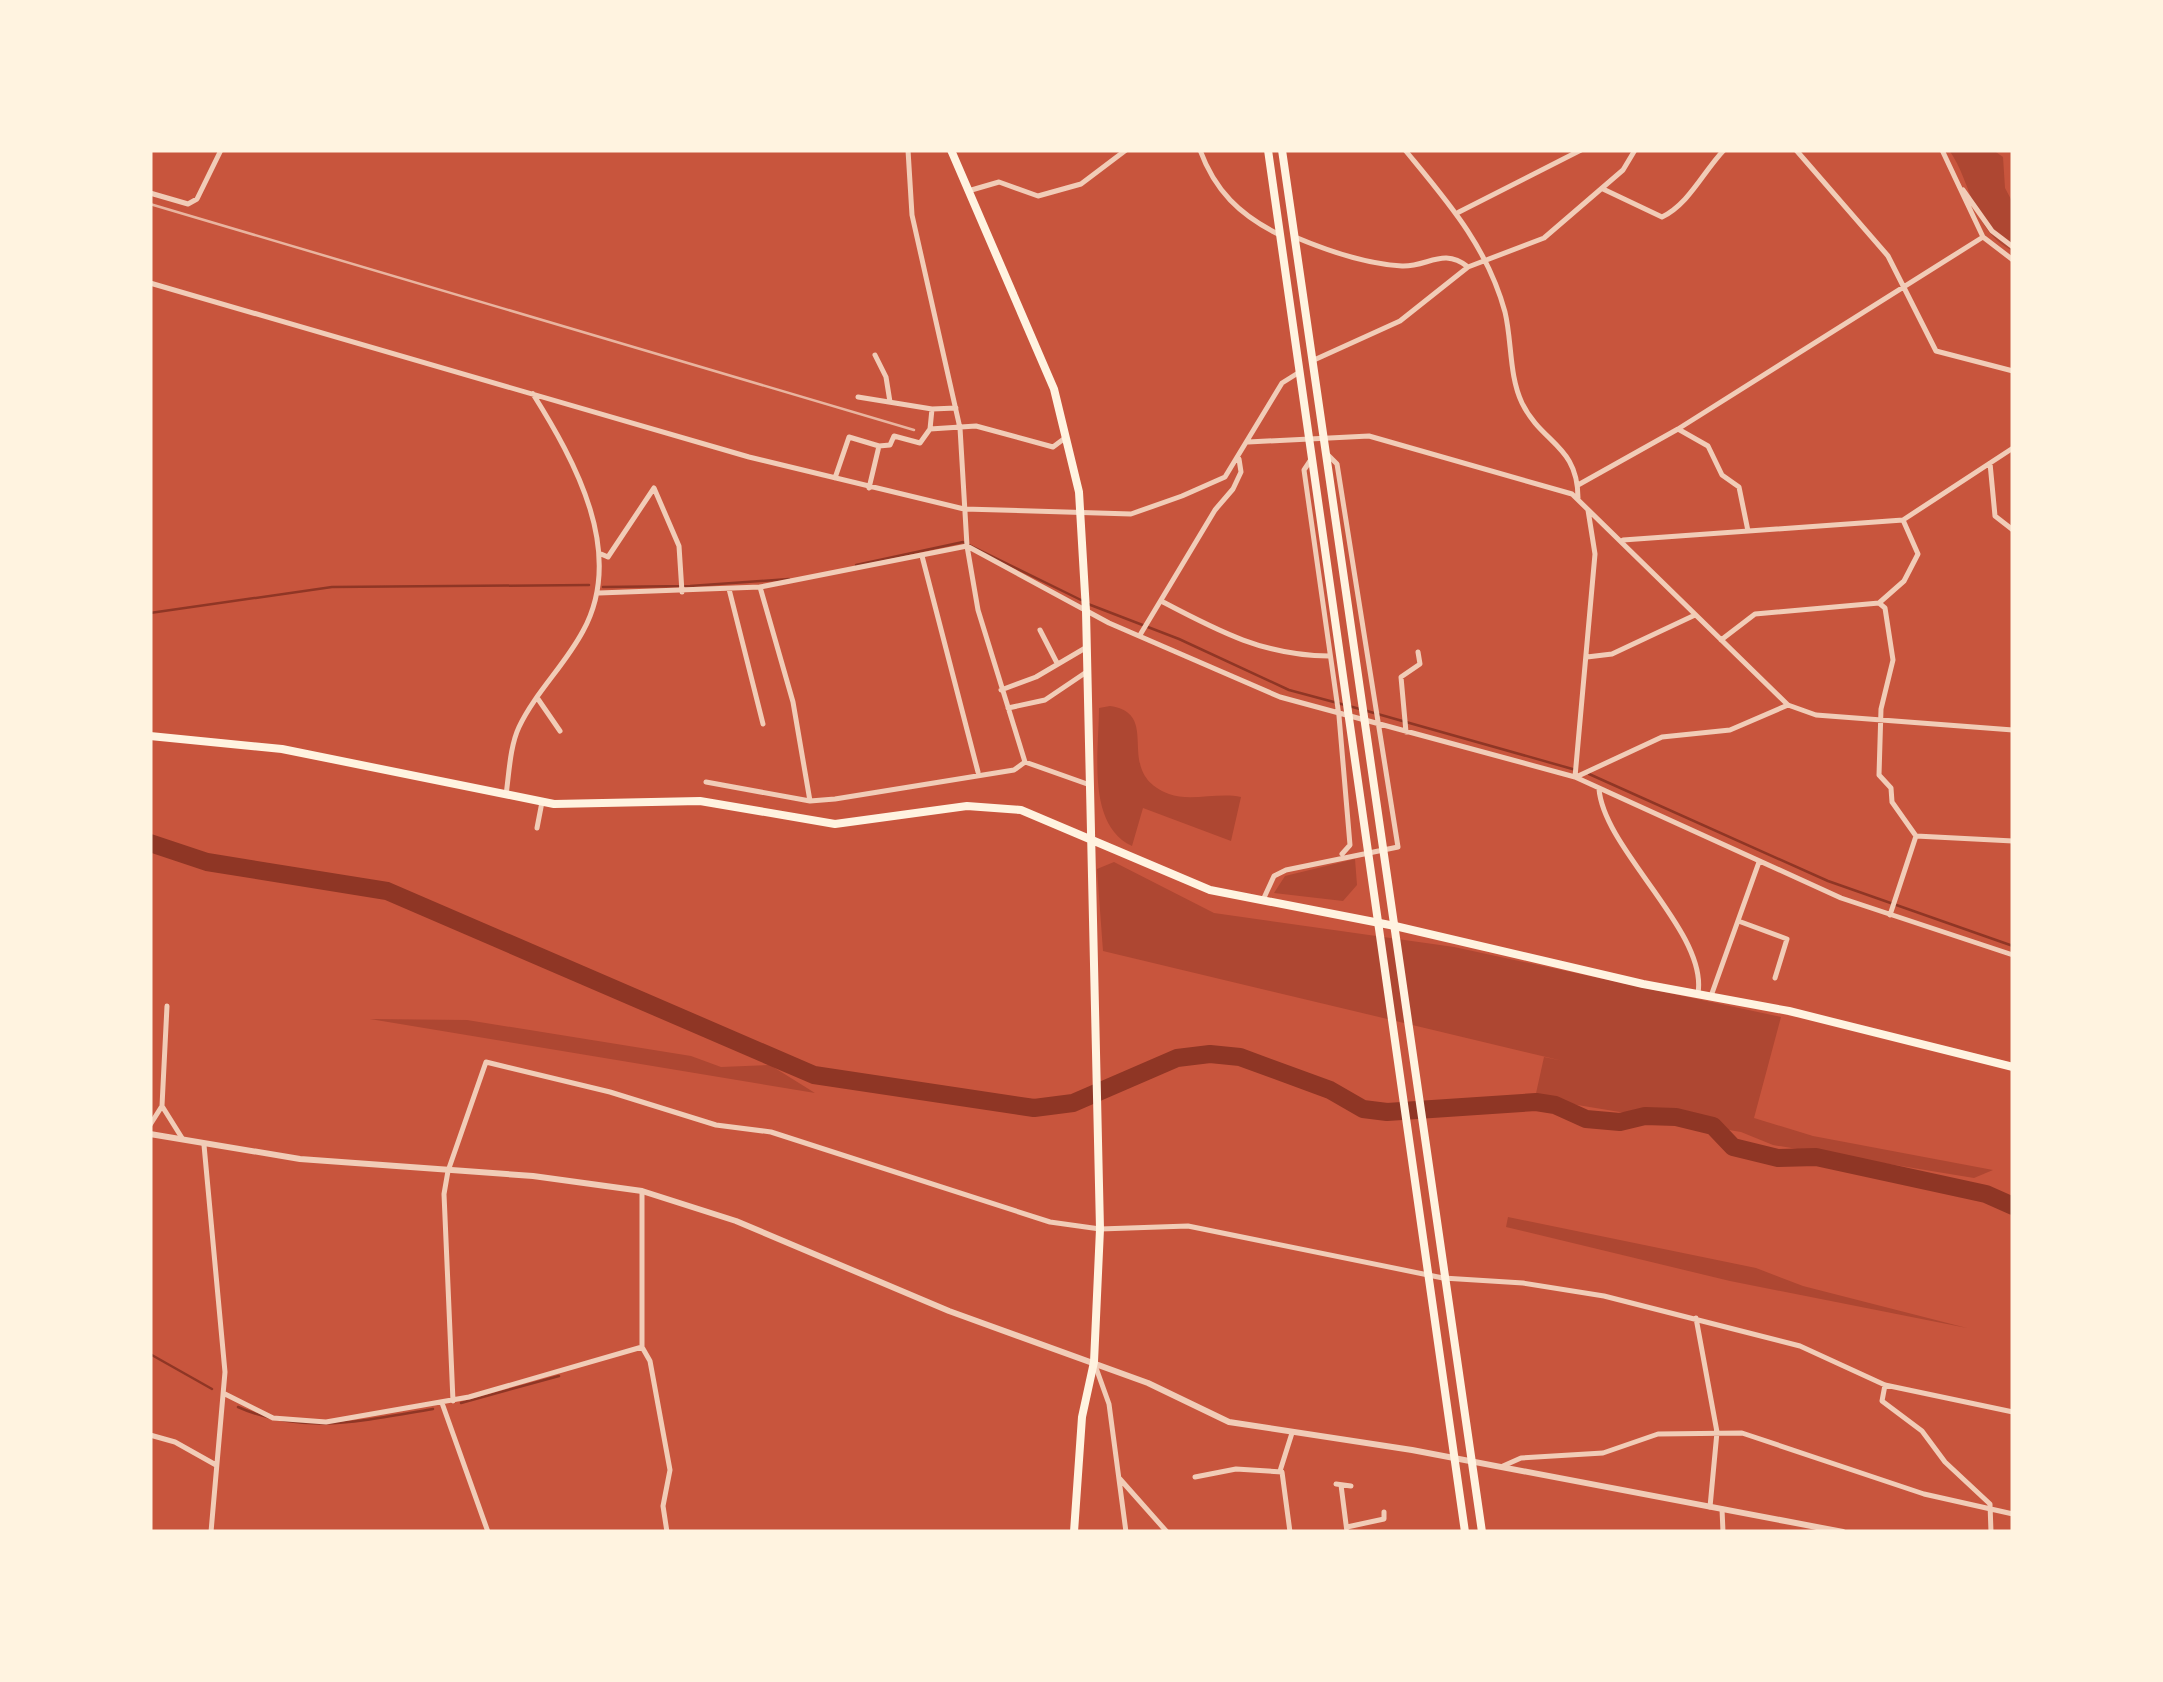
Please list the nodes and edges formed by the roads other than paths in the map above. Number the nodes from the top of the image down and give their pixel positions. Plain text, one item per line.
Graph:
1 (221, 150) edge
2 (908, 150) edge
3 (950, 150) edge
4 (1126, 150) edge
5 (1200, 150) edge
6 (1268, 150) edge
7 (1282, 150) edge
8 (1406, 150) edge
9 (1580, 150) edge
10 (1634, 150) edge
11 (1724, 150) edge
12 (1796, 150) edge
13 (1942, 150) edge
14 (1960, 185) junction
15 (1603, 189) junction
16 (966, 192) junction
17 (150, 193) edge
18 (1459, 212) junction
19 (1281, 235) junction
20 (1294, 237) junction
21 (1982, 237) junction
22 (2013, 247) edge
23 (2013, 260) edge
24 (1484, 262) junction
25 (1468, 267) junction
26 (150, 283) edge
27 (1902, 290) junction
28 (875, 355) dead end
29 (1314, 360) junction
30 (2013, 371) edge
31 (1300, 372) junction
32 (533, 394) junction
33 (858, 397) dead end
34 (890, 402) junction
35 (956, 408) junction
36 (932, 410) junction
37 (960, 428) junction
38 (1678, 429) junction
39 (930, 430) junction
40 (1308, 436) junction
41 (1324, 436) junction
42 (1067, 437) junction
43 (1248, 442) junction
44 (880, 446) junction
45 (2013, 448) edge
46 (1326, 453) junction
47 (1312, 458) junction
48 (1239, 459) junction
49 (1990, 463) junction
50 (835, 478) junction
51 (1578, 485) junction
52 (869, 488) junction
53 (1578, 498) junction
54 (1587, 507) junction
55 (964, 509) junction
56 (1080, 512) junction
57 (1903, 520) junction
58 (2013, 530) edge
59 (1748, 531) junction
60 (1623, 540) junction
61 (967, 544) junction
62 (600, 554) junction
63 (922, 556) junction
64 (760, 588) junction
65 (682, 589) junction
66 (729, 589) junction
67 (598, 593) junction
68 (1163, 602) junction
69 (1879, 603) junction
70 (1086, 611) junction
71 (1696, 614) junction
72 (1040, 630) dead end
73 (1140, 635) junction
74 (1721, 640) junction
75 (1087, 646) junction
76 (1418, 652) dead end
77 (1367, 655) junction
78 (1329, 656) junction
79 (1587, 658) junction
80 (1057, 663) junction
81 (1088, 671) junction
82 (1002, 690) junction
83 (538, 699) junction
84 (1788, 705) junction
85 (1008, 708) junction
86 (1339, 716) junction
87 (1880, 720) junction
88 (763, 724) dead end
89 (1379, 725) junction
90 (2013, 730) edge
91 (560, 731) dead end
92 (1406, 732) junction
93 (150, 736) edge
94 (1025, 762) junction
95 (978, 772) junction
96 (1574, 778) junction
97 (706, 782) dead end
98 (1090, 785) junction
99 (1599, 788) junction
100 (506, 795) junction
101 (810, 801) junction
102 (542, 802) junction
103 (537, 828) dead end
104 (1916, 836) junction
105 (1091, 840) junction
106 (2013, 842) edge
107 (1340, 856) junction
108 (1759, 862) junction
109 (1262, 903) junction
110 (1890, 915) junction
111 (1741, 922) junction
112 (1380, 923) junction
113 (1395, 926) junction
114 (2013, 955) edge
115 (1774, 978) dead end
116 (1698, 994) junction
117 (1710, 996) junction
118 (167, 1006) dead end
119 (2013, 1067) edge
120 (162, 1106) junction
121 (150, 1125) edge
122 (150, 1134) edge
123 (183, 1141) junction
124 (204, 1145) junction
125 (448, 1171) junction
126 (642, 1191) junction
127 (1100, 1230) junction
128 (1428, 1275) junction
129 (1442, 1278) junction
130 (1696, 1318) junction
131 (642, 1348) junction
132 (1094, 1362) junction
133 (1885, 1385) junction
134 (225, 1394) junction
135 (453, 1400) junction
136 (442, 1403) junction
137 (2013, 1412) edge
138 (1717, 1432) junction
139 (1292, 1433) junction
140 (150, 1436) edge
141 (1453, 1458) junction
142 (1472, 1462) junction
143 (216, 1465) junction
144 (1500, 1468) junction
145 (1280, 1472) junction
146 (1195, 1477) dead end
147 (1120, 1479) junction
148 (1351, 1486) dead end
149 (1710, 1506) junction
150 (1722, 1509) junction
151 (1384, 1512) dead end
152 (1992, 1512) junction
153 (2013, 1514) edge
154 (1347, 1529) edge
155 (211, 1532) edge
156 (488, 1532) edge
157 (667, 1532) edge
158 (1074, 1532) edge
159 (1126, 1532) edge
160 (1167, 1532) edge
161 (1290, 1532) edge
162 (1464, 1532) edge
163 (1482, 1532) edge
164 (1722, 1532) edge
165 (1843, 1532) edge
166 (1991, 1532) edge

1 - 17 street
2 - 35 street
3 - 16 main road
4 - 16 street
5 - 19 street
6 - 19 main road
7 - 20 main road
8 - 18 street
9 - 18 street
10 - 15 street
11 - 15 street
12 - 27 street
13 - 14 street
14 - 21 street
14 - 22 street
15 - 24 street
16 - 42 main road
18 - 24 street
19 - 31 main road
20 - 25 street
20 - 29 main road
21 - 23 street
21 - 27 street
24 - 25 street
24 - 51 street
25 - 29 street
26 - 32 street
27 - 30 street
27 - 38 street
28 - 34 street
29 - 41 main road
31 - 40 main road
31 - 43 street
32 - 50 street
32 - 62 street
33 - 34 street
34 - 36 street
35 - 36 street
35 - 37 street
36 - 39 street
37 - 39 street
37 - 42 street
37 - 55 street
38 - 51 street
38 - 59 street
39 - 44 street
40 - 41 street
40 - 43 street
40 - 47 main road
41 - 46 main road
41 - 53 street
42 - 56 main road
43 - 48 street
44 - 50 street
44 - 52 street
45 - 49 street
46 - 77 street
46 - 113 main road
47 - 78 street
47 - 112 main road
48 - 56 street
48 - 68 street
49 - 57 street
49 - 58 street
50 - 52 street
51 - 53 street
52 - 55 street
53 - 54 street
54 - 60 street
54 - 79 street
55 - 56 street
55 - 61 street
56 - 70 main road
57 - 59 street
57 - 69 street
59 - 60 street
60 - 71 street
61 - 63 street
61 - 70 street
61 - 82 street
62 - 65 street
62 - 67 street
63 - 64 street
63 - 95 street
64 - 66 street
64 - 101 street
65 - 66 street
65 - 67 street
66 - 88 street
67 - 83 street
68 - 73 street
68 - 78 street
69 - 74 street
69 - 87 street
70 - 73 street
70 - 75 main road
71 - 74 street
71 - 79 street
72 - 80 street
73 - 86 street
74 - 84 street
75 - 80 street
75 - 81 main road
76 - 92 street
77 - 78 street
77 - 89 street
78 - 86 street
79 - 96 street
80 - 82 street
81 - 85 street
81 - 98 main road
82 - 85 street
83 - 91 street
83 - 100 street
84 - 87 street
84 - 96 street
85 - 94 street
86 - 89 street
86 - 107 street
87 - 90 street
87 - 104 street
89 - 92 street
89 - 107 street
92 - 96 street
93 - 100 main road
94 - 95 street
94 - 98 street
95 - 101 street
96 - 99 street
97 - 101 street
98 - 105 main road
99 - 108 street
99 - 116 street
100 - 102 main road
102 - 103 street
102 - 105 main road
104 - 106 street
104 - 110 street
105 - 109 main road
105 - 127 main road
107 - 109 street
108 - 110 street
108 - 111 street
109 - 112 main road
110 - 114 street
111 - 115 street
111 - 117 street
112 - 113 main road
112 - 128 main road
113 - 116 main road
113 - 129 main road
116 - 117 main road
117 - 119 main road
118 - 120 street
120 - 121 street
120 - 123 street
122 - 123 street
123 - 124 street
124 - 125 street
124 - 134 street
125 - 126 street
125 - 127 street
125 - 135 street
126 - 131 street
126 - 132 street
127 - 128 street
127 - 132 main road
128 - 129 street
128 - 141 main road
129 - 130 street
129 - 142 main road
130 - 133 street
130 - 138 street
131 - 135 street
131 - 157 street
132 - 139 street
132 - 147 street
132 - 158 main road
133 - 137 street
133 - 152 street
134 - 136 street
134 - 143 street
135 - 136 street
136 - 156 street
138 - 144 street
138 - 149 street
138 - 152 street
139 - 141 street
139 - 145 street
140 - 143 street
141 - 142 street
141 - 162 main road
142 - 144 street
142 - 163 main road
143 - 155 street
144 - 149 street
145 - 146 street
145 - 161 street
147 - 159 street
147 - 160 street
148 - 154 street
149 - 150 street
150 - 164 street
150 - 165 street
151 - 154 street
152 - 153 street
152 - 166 street

